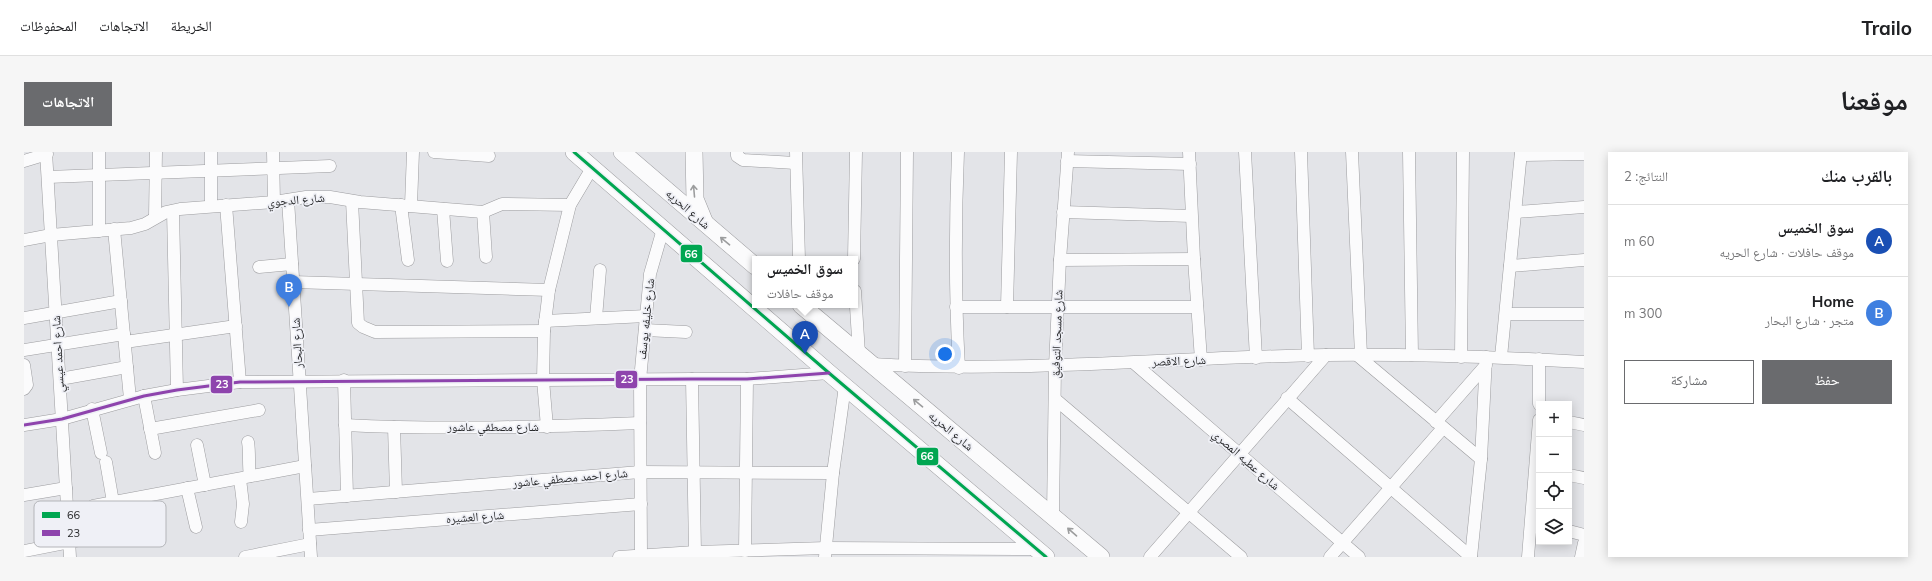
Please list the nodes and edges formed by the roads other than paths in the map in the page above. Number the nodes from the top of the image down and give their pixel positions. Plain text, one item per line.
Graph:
1 (99, 152) edge
2 (156, 152) edge
3 (211, 152) edge
4 (273, 152) edge
5 (413, 152) edge
6 (434, 152) edge
7 (574, 152) edge
8 (622, 152) edge
9 (694, 152) edge
10 (856, 152) edge
11 (907, 152) edge
12 (958, 152) edge
13 (1012, 152) edge
14 (1245, 152) edge
15 (1301, 152) edge
16 (1352, 152) edge
17 (1409, 152) edge
18 (1463, 152) edge
19 (47, 153) edge
20 (1521, 153) edge
21 (1584, 154) edge
22 (489, 156) dead end
23 (740, 156) edge
24 (1068, 157) edge
25 (796, 158) edge
26 (1189, 158) edge
27 (24, 160) edge
28 (330, 166) dead end
29 (273, 168) junction
30 (592, 168) junction
31 (211, 170) junction
32 (155, 173) junction
33 (99, 175) junction
34 (48, 177) junction
35 (288, 200) junction
36 (352, 201) junction
37 (274, 202) junction
38 (226, 205) junction
39 (406, 205) junction
40 (570, 205) junction
41 (211, 206) junction
42 (1584, 207) edge
43 (443, 209) junction
44 (173, 211) junction
45 (483, 212) junction
46 (1064, 212) junction
47 (1516, 212) junction
48 (1192, 216) junction
49 (155, 217) junction
50 (708, 226) junction
51 (114, 230) junction
52 (663, 230) junction
53 (99, 231) junction
54 (51, 235) junction
55 (24, 240) edge
56 (799, 256) edge
57 (854, 256) edge
58 (486, 257) dead end
59 (1194, 259) junction
60 (408, 260) dead end
61 (1060, 260) junction
62 (1584, 260) edge
63 (447, 261) dead end
64 (752, 263) edge
65 (292, 264) junction
66 (1510, 266) junction
67 (259, 267) dead end
68 (600, 270) dead end
69 (293, 282) junction
70 (356, 285) junction
71 (549, 290) junction
72 (121, 301) junction
73 (752, 307) edge
74 (956, 307) junction
75 (1007, 307) junction
76 (1058, 307) junction
77 (1196, 307) junction
78 (754, 308) edge
79 (805, 308) edge
80 (856, 308) edge
81 (56, 312) junction
82 (1506, 314) junction
83 (1584, 314) edge
84 (646, 316) junction
85 (24, 318) edge
86 (596, 318) junction
87 (236, 326) junction
88 (545, 326) junction
89 (645, 330) junction
90 (686, 332) dead end
91 (176, 335) junction
92 (124, 338) junction
93 (58, 344) junction
94 (24, 350) edge
95 (859, 354) junction
96 (1326, 355) junction
97 (1359, 355) junction
98 (1412, 355) junction
99 (1308, 356) junction
100 (1461, 357) junction
101 (1501, 357) junction
102 (1256, 358) junction
103 (1540, 359) junction
104 (1201, 360) junction
105 (1486, 361) junction
106 (1584, 362) edge
107 (1134, 363) junction
108 (872, 364) junction
109 (24, 365) edge
110 (905, 366) junction
111 (1055, 366) junction
112 (127, 367) junction
113 (959, 368) junction
114 (829, 373) junction
115 (60, 379) junction
116 (747, 379) junction
117 (299, 380) junction
118 (344, 380) junction
119 (543, 380) junction
120 (640, 380) junction
121 (692, 380) junction
122 (240, 382) junction
123 (845, 386) junction
124 (24, 389) edge
125 (177, 390) junction
126 (144, 396) junction
127 (1287, 398) junction
128 (130, 399) junction
129 (1055, 399) junction
130 (1539, 401) edge
131 (92, 409) junction
132 (259, 410) dead end
133 (62, 419) junction
134 (640, 423) junction
135 (1572, 423) edge
136 (24, 425) edge
137 (345, 425) junction
138 (1440, 425) junction
139 (1584, 425) edge
140 (394, 427) junction
141 (547, 427) junction
142 (150, 429) junction
143 (248, 442) dead end
144 (197, 445) dead end
145 (155, 453) dead end
146 (1239, 454) junction
147 (1481, 459) junction
148 (305, 466) junction
149 (640, 472) junction
150 (693, 472) junction
151 (746, 473) junction
152 (833, 473) junction
153 (1537, 473) edge
154 (1572, 476) edge
155 (245, 478) junction
156 (1584, 478) edge
157 (205, 485) junction
158 (1391, 487) junction
159 (66, 488) junction
160 (187, 488) junction
161 (396, 492) junction
162 (24, 494) edge
163 (347, 496) junction
164 (138, 498) junction
165 (308, 500) junction
166 (67, 501) edge
167 (113, 501) edge
168 (119, 501) edge
169 (138, 501) edge
170 (641, 504) junction
171 (1188, 513) junction
172 (1053, 516) junction
173 (241, 522) dead end
174 (1535, 523) edge
175 (196, 527) dead end
176 (309, 530) junction
177 (1572, 532) edge
178 (1584, 535) edge
179 (1342, 543) junction
180 (1584, 543) edge
181 (310, 544) junction
182 (47, 547) edge
183 (24, 551) edge
184 (745, 551) junction
185 (695, 552) junction
186 (826, 552) edge
187 (1041, 553) edge
188 (641, 555) junction
189 (245, 557) edge
190 (311, 557) edge
191 (620, 557) edge
192 (1101, 557) edge
193 (1150, 557) edge
194 (1241, 557) edge
195 (1330, 557) edge
196 (1359, 557) edge
197 (1471, 557) edge
198 (1528, 557) edge
199 (1581, 557) edge

1 - 33 street
2 - 32 street
3 - 31 street
4 - 29 street
5 - 39 street
6 - 22 street
7 - 30 main road
8 - 50 main road, شارع الحريه
50 -> 9 main road
10 - 57 street
11 - 110 street
12 - 74 street
13 - 75 street
14 - 102 street
15 - 99 street
16 - 97 street
17 - 98 street
18 - 100 street
19 - 27 street
19 - 34 street, شارع احمد عيسي
20 - 21 street
20 - 47 street
23 - 25 street
24 - 26 street
24 - 46 street, شارع مسجد التوفيق
25 - 56 street
26 - 48 street
28 - 29 street
29 - 31 street
29 - 37 street
30 - 40 street
30 - 52 main road
31 - 32 street
31 - 41 street
32 - 33 street
32 - 49 street
33 - 34 street
33 - 53 street
34 - 54 street, شارع احمد عيسي
35 - 36 street, شارع الدجوي
35 - 37 street, شارع الدجوي
35 - 65 street, شارع البحار
36 - 39 street, شارع الدجوي
36 - 70 street
37 - 38 street, شارع الدجوي
38 - 41 street, شارع الدجوي
38 - 87 street
39 - 43 street, شارع الدجوي
39 - 60 street
40 - 45 street, شارع الدجوي
40 - 71 street
41 - 44 street, شارع الدجوي
42 - 47 street
43 - 45 street, شارع الدجوي
43 - 63 street
44 - 49 street, شارع الدجوي
44 - 91 street
45 - 58 street
46 - 48 street
46 - 61 street, شارع مسجد التوفيق
47 - 66 street
48 - 59 street
49 - 51 street, شارع الدجوي
64 -> 50 main road, شارع الحريه
51 - 53 street, شارع الدجوي
51 - 72 street
52 - 73 main road
52 - 84 street, شارع خليفه يوسف
53 - 54 street, شارع الدجوي
54 - 55 street, شارع الدجوي
54 - 81 street, شارع احمد عيسي
59 - 61 street
59 - 77 street
61 - 76 street, شارع مسجد التوفيق
62 - 66 street
65 - 67 street
65 - 69 street, شارع البحار
66 - 82 street
68 - 86 street
69 - 70 street
69 - 117 street, شارع البحار
70 - 71 street
70 - 88 street
71 - 88 street
72 - 81 street
72 - 92 street
74 - 75 street
74 - 113 street
75 - 76 street
76 - 77 street
76 - 111 street, شارع مسجد التوفيق
77 - 104 street
78 - 114 main road
79 - 95 main road, شارع الحريه
80 - 95 street
81 - 85 street
81 - 93 street, شارع احمد عيسي
82 - 83 street
82 - 101 street
84 - 86 street
84 - 89 street, شارع خليفه يوسف
86 - 88 street
87 - 91 street
87 - 122 street
88 - 119 street
89 - 90 street
89 - 120 street, شارع خليفه يوسف
91 - 92 street
91 - 125 street
92 - 93 street
92 - 112 street
93 - 94 street
93 - 115 street, شارع احمد عيسي
95 - 108 main road, شارع الحريه
96 - 97 street, شارع الاقصر
96 - 99 street, شارع الاقصر
96 - 127 street
97 - 98 street, شارع الاقصر
97 - 138 street
98 - 100 street, شارع الاقصر
99 - 102 street, شارع الاقصر
100 - 105 street, شارع الاقصر
101 - 103 street, شارع الاقصر
101 - 105 street, شارع الاقصر
102 - 104 street, شارع الاقصر
103 - 106 street, شارع الاقصر
103 - 130 street
104 - 107 street, شارع الاقصر
105 - 138 street
105 - 147 street
107 - 111 street, شارع الاقصر
107 - 146 street, شارع عطيه المصري
108 - 110 street, شارع الاقصر
172 -> 108 main road, شارع الحريه
109 - 124 street
110 - 113 street, شارع الاقصر
111 - 113 street, شارع الاقصر
111 - 129 street, شارع مسجد التوفيق
112 - 115 street
112 - 128 street
114 - 116 street
114 - 123 main road
115 - 133 street, شارع احمد عيسي
116 - 121 street
116 - 151 street
117 - 118 street
117 - 122 street
117 - 148 street, شارع البحار
118 - 119 street
118 - 137 street
119 - 120 street
119 - 141 street
120 - 121 street
120 - 134 street, شارع خليفه يوسف
121 - 150 street
122 - 125 street
123 - 152 street
123 - 187 main road
125 - 126 street
126 - 128 street
126 - 142 street
127 - 146 street
127 - 158 street
128 - 131 street
129 - 171 street
129 - 172 street, شارع مسجد التوفيق
131 - 133 street
131 - 167 street
132 - 142 street
133 - 136 street
133 - 159 street, شارع احمد عيسي
134 - 141 street, شارع مصطفي عاشور
134 - 149 street, شارع خليفه يوسف
135 - 139 street
137 - 140 street, شارع مصطفي عاشور
137 - 163 street
138 - 147 street
138 - 158 street
140 - 141 street, شارع مصطفي عاشور
140 - 161 street
142 - 145 street
143 - 155 street
144 - 157 street
146 - 171 street
146 - 179 street, شارع عطيه المصري
147 - 197 street
148 - 155 street
148 - 165 street, شارع البحار
149 - 150 street, شارع احمد مصطفي عاشور
149 - 161 street, شارع احمد مصطفي عاشور
149 - 170 street, شارع خليفه يوسف
150 - 151 street, شارع احمد مصطفي عاشور
150 - 185 street
151 - 152 street, شارع احمد مصطفي عاشور
151 - 184 street
152 - 186 street
153 - 174 street
154 - 156 street
155 - 157 street
155 - 173 street
157 - 160 street
158 - 179 street
158 - 197 street
159 - 162 street
159 - 166 street, شارع احمد عيسي
160 - 164 street
160 - 175 street
161 - 163 street, شارع احمد مصطفي عاشور
163 - 165 street, شارع احمد مصطفي عاشور
164 - 168 street
164 - 169 street
165 - 176 street, شارع البحار
170 - 176 street, شارع العشيره
170 - 188 street, شارع خليفه يوسف
171 - 193 street
171 - 194 street
192 -> 172 main road, شارع الحريه
174 - 198 street
176 - 181 street, شارع البحار
177 - 178 street
179 - 195 street
179 - 196 street, شارع عطيه المصري
180 - 199 street
181 - 189 street
181 - 190 street, شارع البحار
182 - 183 street
184 - 185 street
184 - 186 street
185 - 188 street
186 - 187 street
188 - 191 street

